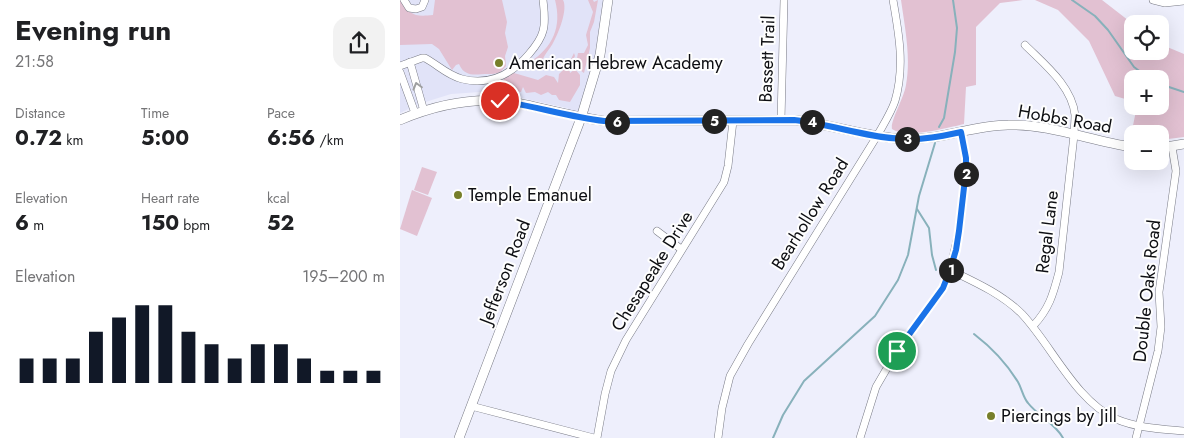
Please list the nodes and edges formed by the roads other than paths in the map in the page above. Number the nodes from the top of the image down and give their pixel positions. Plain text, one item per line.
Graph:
1 (404, 0) edge
2 (425, 0) edge
3 (544, 0) edge
4 (608, 0) edge
5 (784, 0) edge
6 (893, 0) edge
7 (1153, 0) edge
8 (1184, 1) edge
9 (1025, 45) dead end
10 (410, 62) junction
11 (400, 66) edge
12 (400, 72) edge
13 (420, 112) junction
14 (581, 118) junction
15 (400, 120) edge
16 (781, 120) junction
17 (733, 121) junction
18 (961, 132) junction
19 (1074, 135) junction
20 (876, 136) junction
21 (1184, 144) edge
22 (1124, 145) edge
23 (1169, 147) edge
24 (1172, 147) junction
25 (657, 231) dead end
26 (681, 249) junction
27 (950, 270) junction
28 (1032, 326) junction
29 (471, 406) junction
30 (1139, 426) junction
31 (1184, 431) edge
32 (459, 438) edge
33 (596, 438) edge
34 (718, 438) edge
35 (860, 438) edge
36 (1136, 438) edge

1 - 2 street
3 - 10 street
4 - 14 street, Jefferson Road
5 - 16 street, Bassett Trail
6 - 20 street, Bearhollow Road
7 - 8 street
9 - 19 street, Regal Lane
10 - 11 street
13 -> 10 street
12 - 13 street
13 - 14 street, Hobbs Road
13 - 15 street, Hobbs Road
14 - 17 street, Hobbs Road
14 - 29 street, Jefferson Road
16 - 17 street, Hobbs Road
16 - 20 street, Hobbs Road
17 - 26 street, Chesapeake Drive
18 - 19 street, Hobbs Road
18 - 20 street, Hobbs Road
18 - 27 street
19 - 22 street, Hobbs Road
19 - 28 street, Regal Lane
20 - 34 street, Bearhollow Road
21 - 24 street
23 - 24 street
24 - 30 street, Double Oaks Road
25 - 26 street
26 - 33 street, Chesapeake Drive
27 - 28 street
27 - 35 street
28 - 30 street
29 - 32 street, Jefferson Road
29 - 33 street
30 - 31 street
30 - 36 street, Double Oaks Road

